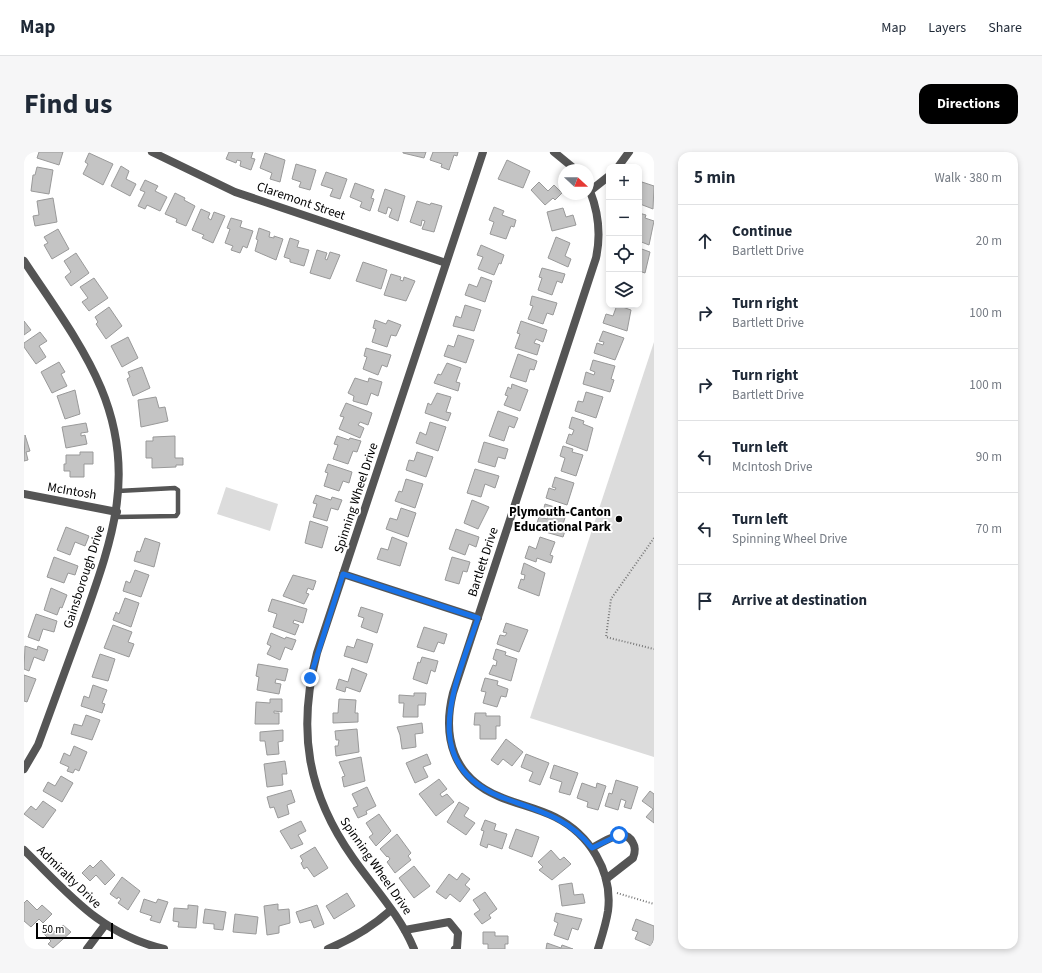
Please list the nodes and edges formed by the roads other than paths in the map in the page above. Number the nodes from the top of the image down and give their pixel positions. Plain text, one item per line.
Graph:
1 (152, 152) edge
2 (483, 152) edge
3 (554, 152) edge
4 (629, 152) edge
5 (569, 164) edge
6 (620, 164) edge
7 (606, 178) edge
8 (594, 186) edge
9 (592, 200) edge
10 (24, 261) edge
11 (446, 263) junction
12 (118, 491) junction
13 (24, 494) edge
14 (116, 514) junction
15 (343, 574) junction
16 (478, 618) junction
17 (24, 770) edge
18 (592, 848) junction
19 (24, 850) edge
20 (606, 879) junction
21 (391, 910) junction
22 (105, 925) junction
23 (404, 930) junction
24 (87, 949) edge
25 (164, 949) edge
26 (328, 949) edge
27 (414, 949) edge
28 (455, 949) edge
29 (598, 949) edge

1 - 11 street, Claremont Street
2 - 11 street, Spinning Wheel Drive
3 - 5 street
4 - 6 street
7 - 8 street, Bartlett Drive
9 - 16 street, Bartlett Drive
10 - 12 street, Gainsborough Drive
11 - 15 street, Spinning Wheel Drive
12 - 14 street, Gainsborough Drive
12 - 14 lane
13 - 14 street, McIntosh
14 - 17 street, Gainsborough Drive
15 - 16 street
15 - 21 street, Spinning Wheel Drive
16 - 18 street, Bartlett Drive
18 - 20 street, Bartlett Drive
18 - 20 street
19 - 22 street, Admiralty Drive
20 - 29 street, Bartlett Drive
21 - 23 street, Spinning Wheel Drive
21 - 26 street
22 - 24 street
22 - 25 street, Admiralty Drive
23 - 27 street, Spinning Wheel Drive
23 - 28 street, Spinning Wheel Drive

